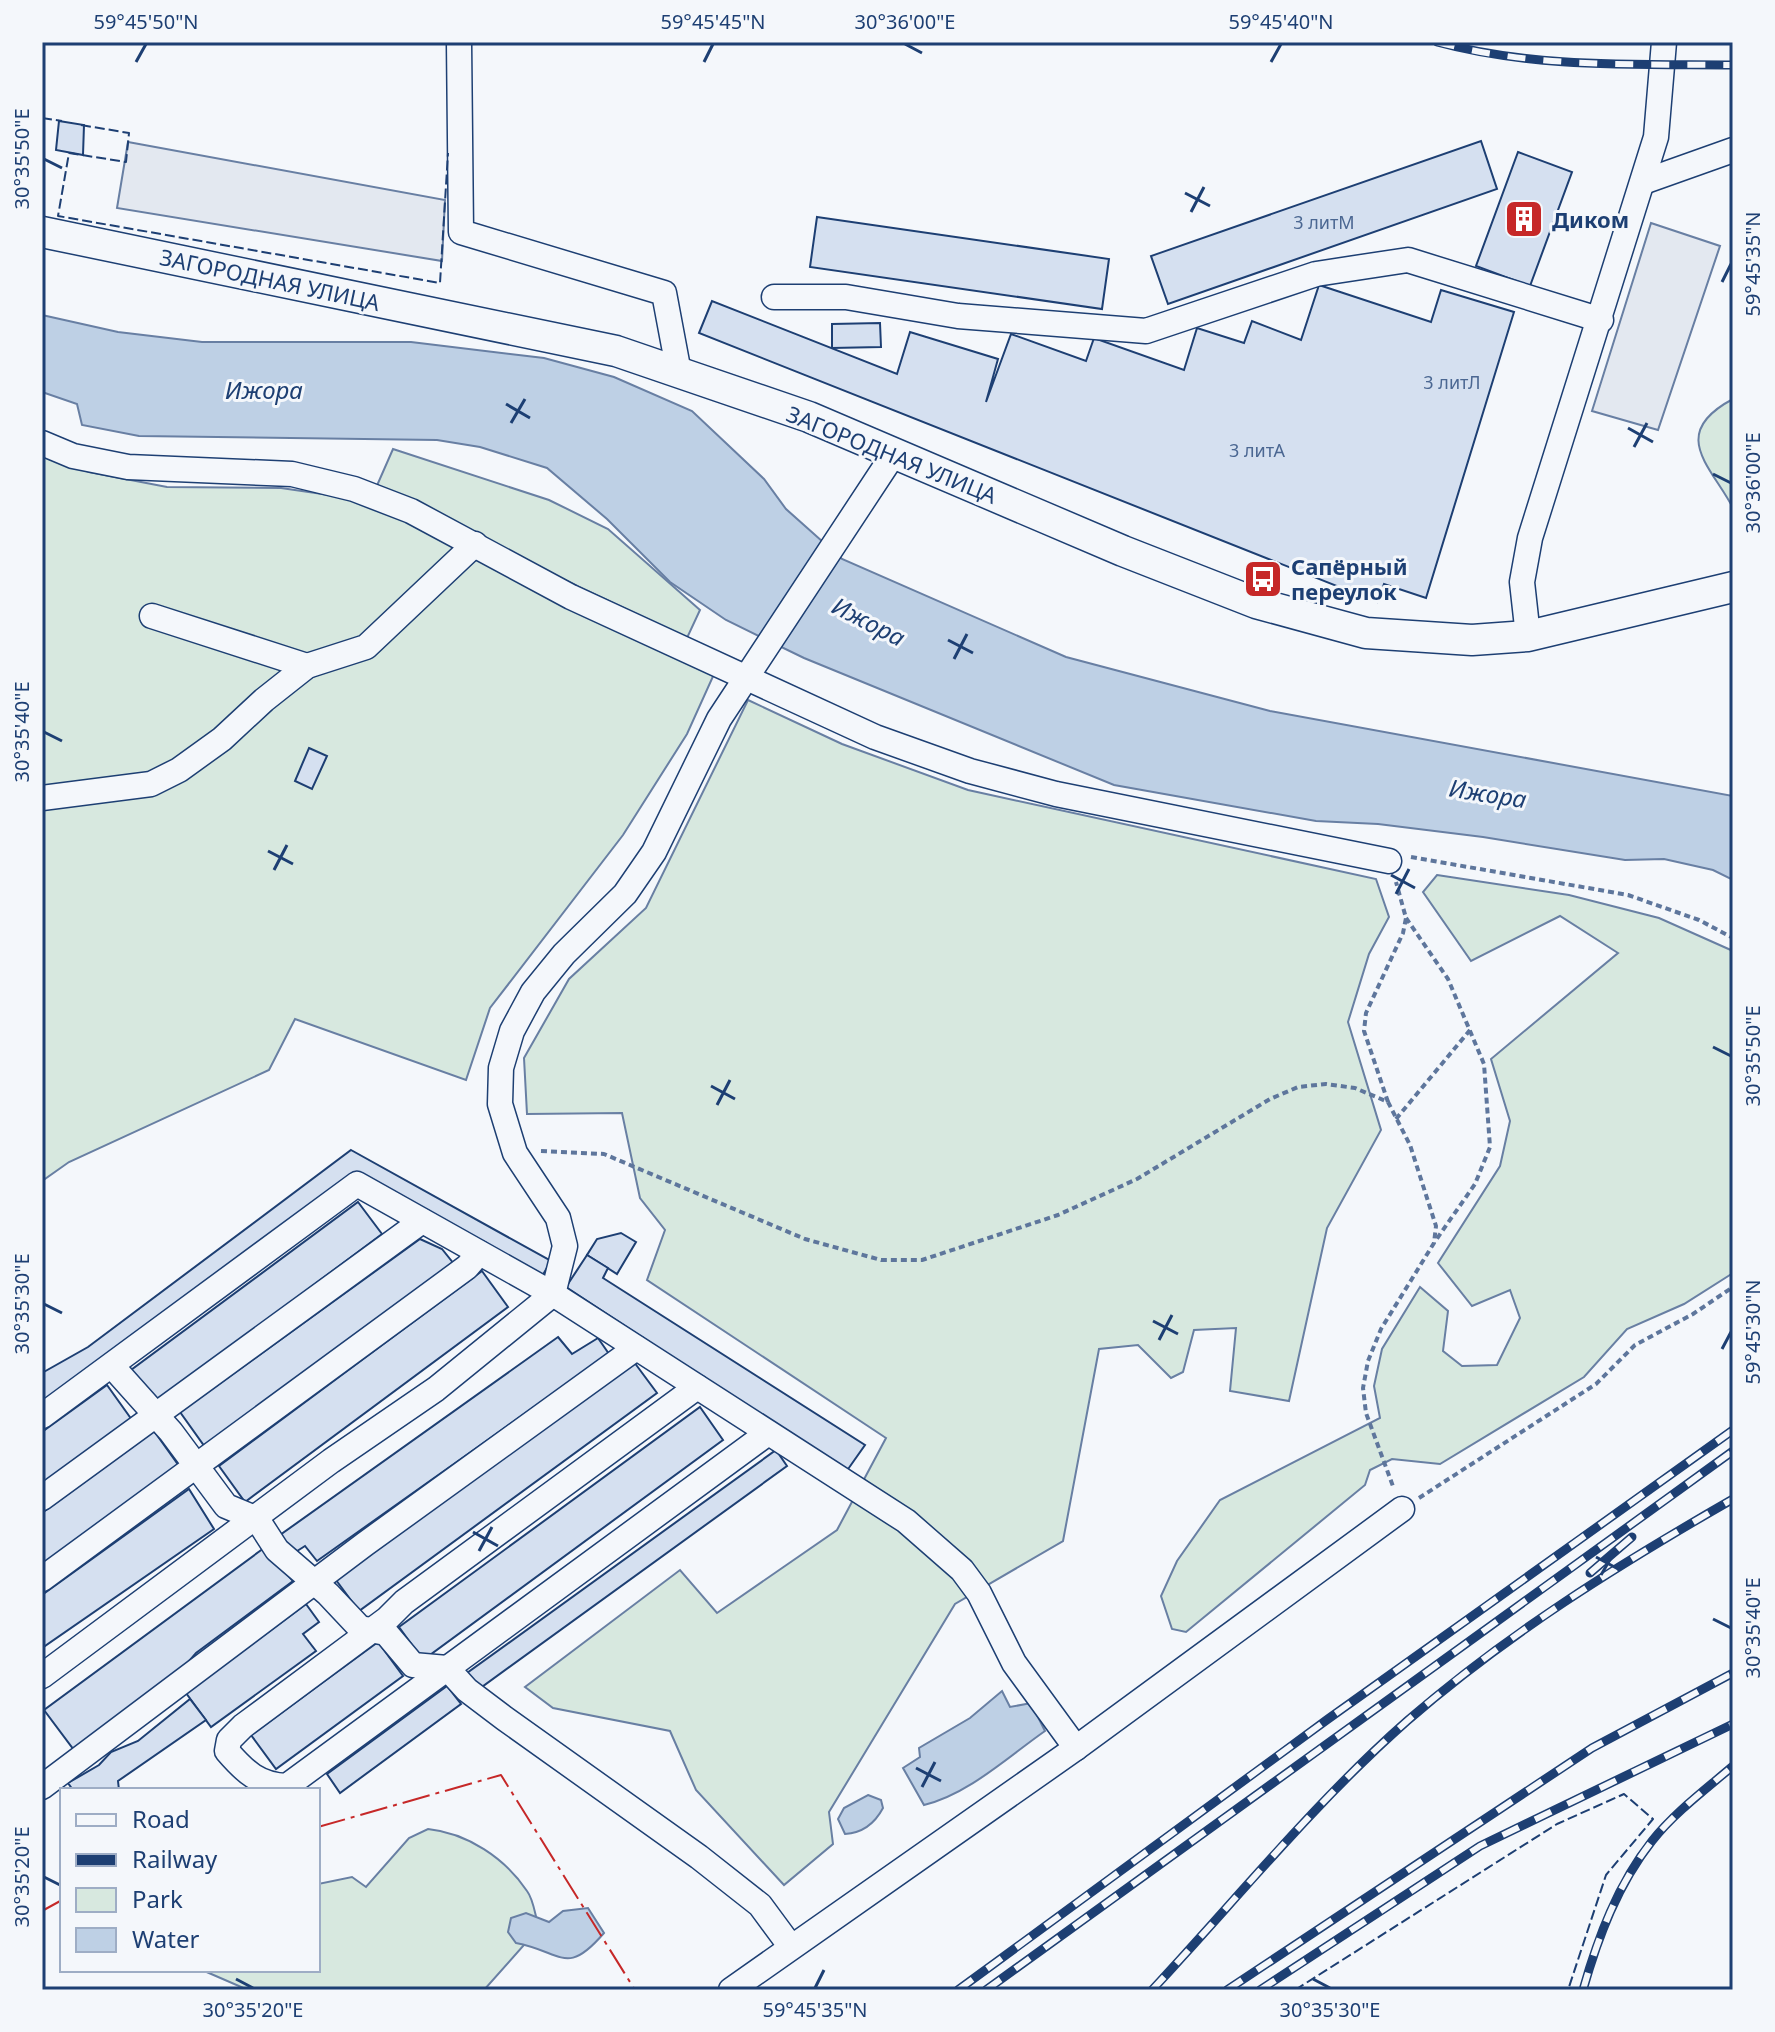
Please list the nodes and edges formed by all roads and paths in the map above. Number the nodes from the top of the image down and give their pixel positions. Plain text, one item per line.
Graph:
1 (459, 42) edge
2 (1664, 42) edge
3 (1733, 150) edge
4 (1643, 182) junction
5 (42, 232) edge
6 (774, 297) dead end
7 (1601, 320) junction
8 (679, 373) junction
9 (42, 443) edge
10 (895, 452) junction
11 (475, 544) junction
12 (1733, 587) edge
13 (152, 616) dead end
14 (1528, 636) junction
15 (307, 666) junction
16 (747, 676) junction
17 (42, 798) edge
18 (1389, 861) junction
19 (1406, 918) junction
20 (1733, 938) edge
21 (1470, 1030) junction
22 (1388, 1102) junction
23 (1396, 1119) junction
24 (515, 1153) junction
25 (422, 1221) junction
26 (1434, 1243) junction
27 (479, 1253) junction
28 (1733, 1287) edge
29 (553, 1294) junction
30 (636, 1348) junction
31 (112, 1366) junction
32 (697, 1387) junction
33 (155, 1415) junction
34 (42, 1416) edge
35 (768, 1433) junction
36 (196, 1466) junction
37 (42, 1498) edge
38 (1402, 1509) junction
39 (257, 1519) junction
40 (42, 1579) edge
41 (314, 1584) junction
42 (372, 1631) junction
43 (447, 1668) junction
44 (42, 1676) edge
45 (1076, 1748) junction
46 (42, 1787) edge
47 (791, 1947) junction
48 (731, 1990) edge

1 - 8 street
2 - 4 street
3 - 4 street
4 - 7 street
5 - 8 main road, ЗАГОРОДНАЯ УЛИЦА
6 - 7 street
7 - 14 street
8 - 10 main road, ЗАГОРОДНАЯ УЛИЦА
9 - 11 street
10 - 14 main road, ЗАГОРОДНАЯ УЛИЦА
10 - 16 street
11 - 15 street
11 - 16 street
12 - 14 main road, ЗАГОРОДНАЯ УЛИЦА
13 - 15 street
15 - 17 street
16 - 18 street
16 - 24 street
18 - 19 path
18 - 20 path
19 - 21 path
19 - 22 path
21 - 23 path
21 - 26 path
22 - 23 path
22 - 24 path
23 - 26 path
24 - 29 street
25 - 27 street
25 - 31 street
25 - 33 street
26 - 38 path
27 - 29 street
27 - 36 street
28 - 38 path
29 - 30 street
29 - 39 street
30 - 32 street
30 - 41 street
31 - 33 street
31 - 34 street
32 - 35 street
32 - 42 street
33 - 36 street
33 - 37 street
35 - 43 street
35 - 45 street
36 - 39 street
36 - 40 street
38 - 45 street
39 - 41 street
39 - 44 street
41 - 42 street
41 - 46 street
42 - 43 street
42 - 43 street
43 - 47 street
45 - 47 street
47 - 48 street

